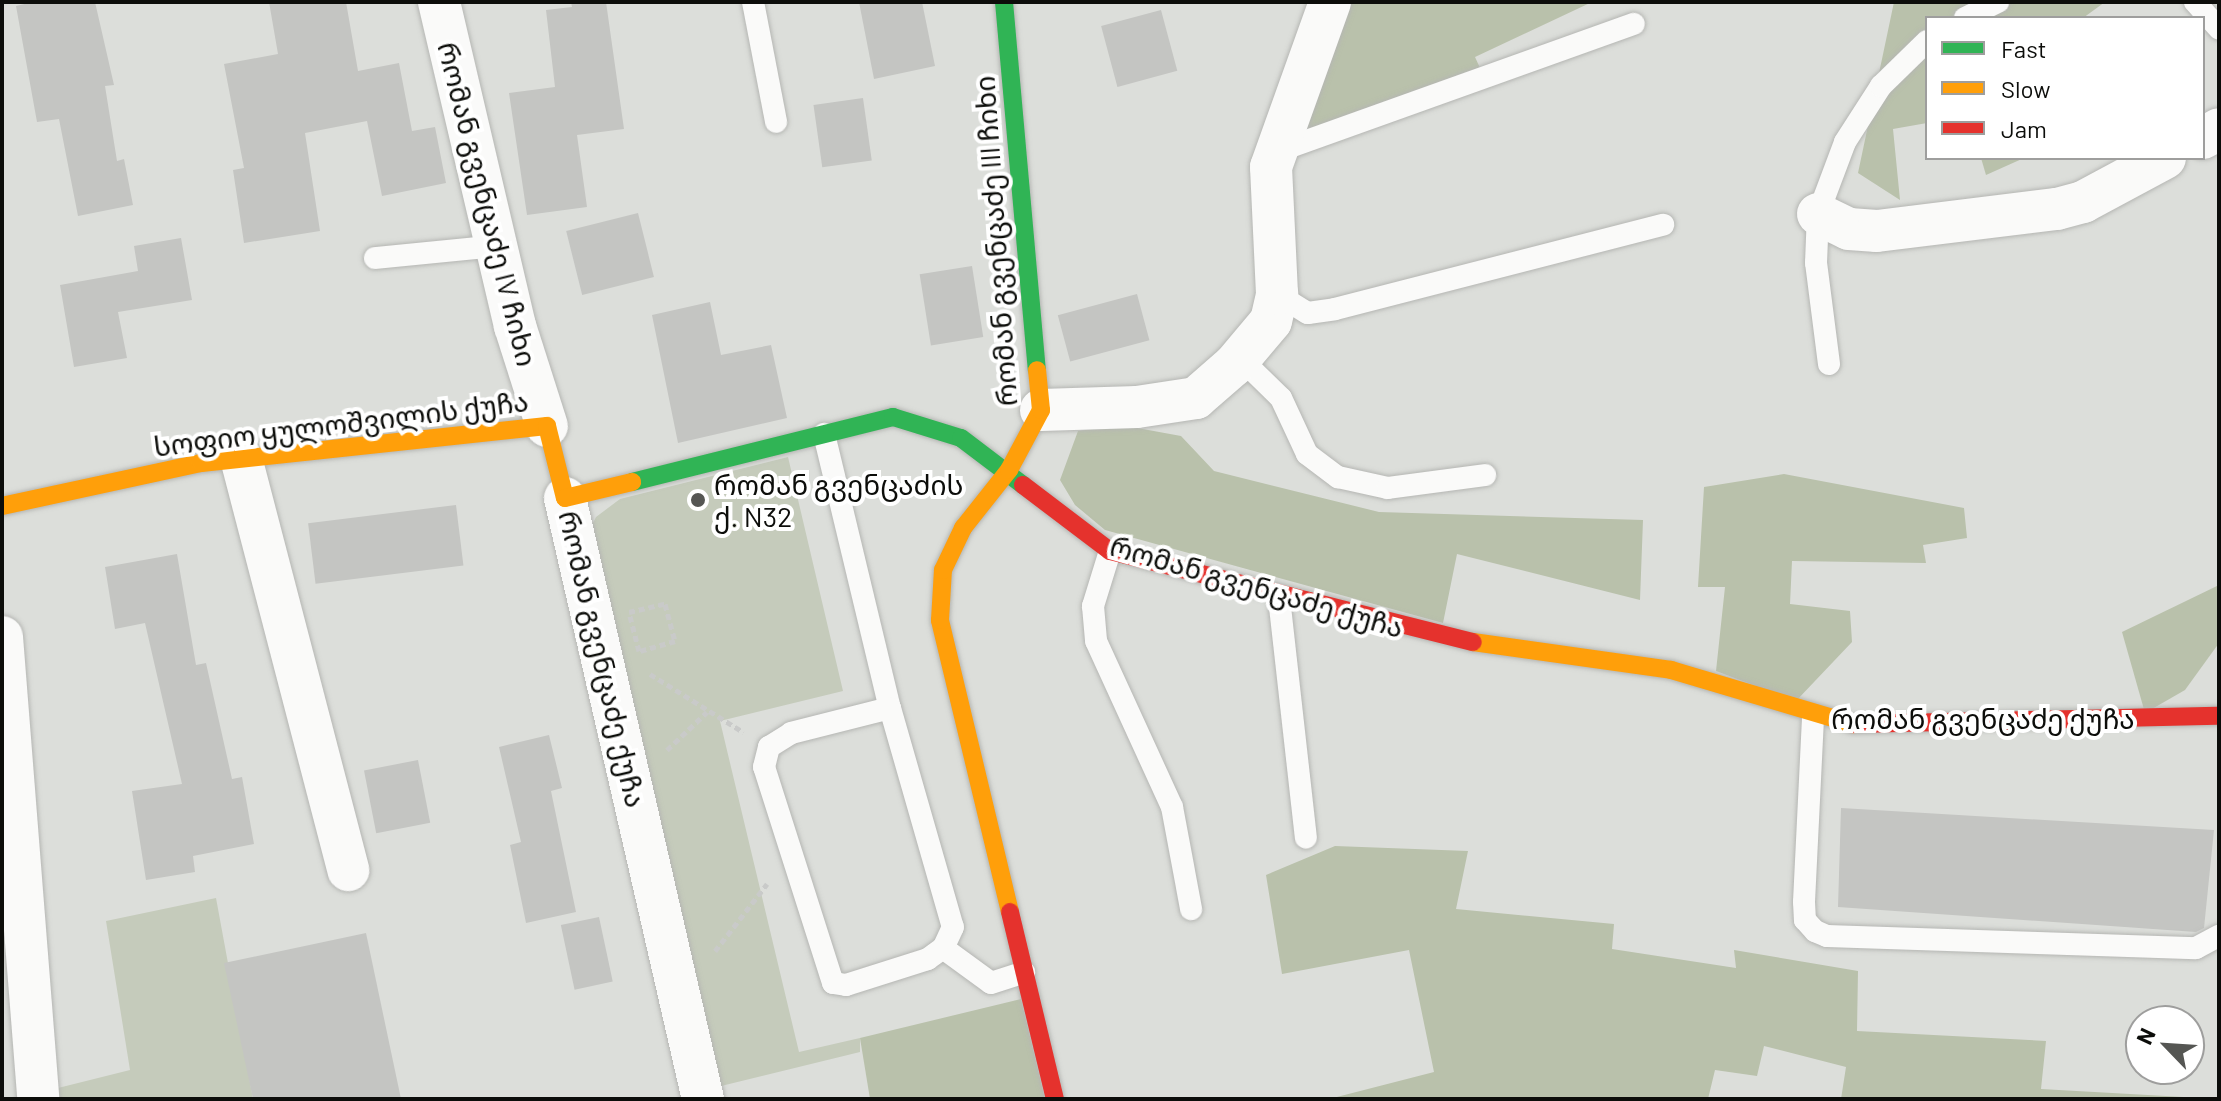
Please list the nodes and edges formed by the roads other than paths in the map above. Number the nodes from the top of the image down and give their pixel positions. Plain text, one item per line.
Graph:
1 (439, 2) edge
2 (753, 2) edge
3 (1004, 2) edge
4 (1330, 2) edge
5 (1998, 2) edge
6 (2195, 2) edge
7 (1969, 16) edge
8 (1634, 24) dead end
9 (2219, 29) edge
10 (1925, 43) edge
11 (776, 122) dead end
12 (1276, 152) junction
13 (2161, 160) edge
14 (1818, 214) junction
15 (1663, 225) dead end
16 (497, 246) junction
17 (375, 258) dead end
18 (1277, 294) junction
19 (1240, 358) junction
20 (1829, 364) dead end
21 (1041, 410) junction
22 (547, 426) junction
23 (824, 434) junction
24 (241, 458) junction
25 (1009, 470) junction
26 (1485, 475) dead end
27 (565, 498) junction
28 (2, 506) edge
29 (1110, 551) junction
30 (1279, 598) junction
31 (2, 637) edge
32 (890, 708) junction
33 (2219, 716) edge
34 (1813, 718) junction
35 (1306, 837) dead end
36 (348, 870) dead end
37 (1191, 909) dead end
38 (11, 925) edge
39 (2219, 936) edge
40 (943, 948) junction
41 (1024, 972) junction
42 (38, 1099) edge
43 (703, 1099) edge
44 (1055, 1099) edge

1 - 16 street, რომან გვენცაძე IV ჩიხი
2 - 11 lane
3 - 21 street, რომან გვენცაძე III ჩიხი
4 - 12 street
5 - 7 lane
6 - 9 lane
8 - 12 lane
10 - 14 lane
12 - 18 street
13 - 14 street
14 - 20 lane
15 - 18 lane
16 - 17 lane
16 - 22 street, რომან გვენცაძე IV ჩიხი
18 - 19 street
19 - 21 street
19 - 26 lane
21 - 25 street, რომან გვენცაძე III ჩიხი
22 - 24 street, სოფიო ყულოშვილის ქუჩა
22 - 27 street, რომან გვენცაძე IV ჩიხი
23 - 25 street, რომან გვენცაძე ქუჩა
23 - 27 street, რომან გვენცაძე ქუჩა
23 - 32 lane
24 - 28 street, სოფიო ყულოშვილის ქუჩა
24 - 36 street
25 - 29 street, რომან გვენცაძე ქუჩა
25 - 41 street, რომან გვენცაძე III ჩიხი
27 - 43 street, რომან გვენცაძე ქუჩა
29 - 30 street, რომან გვენცაძე ქუჩა
29 - 37 lane
30 - 34 street, რომან გვენცაძე ქუჩა
30 - 35 lane
31 - 38 street
32 - 40 lane
32 - 40 lane
33 - 34 street, რომან გვენცაძე ქუჩა
34 - 39 lane
38 - 42 street
40 - 41 lane
41 - 44 street, რომან გვენცაძე III ჩიხი

